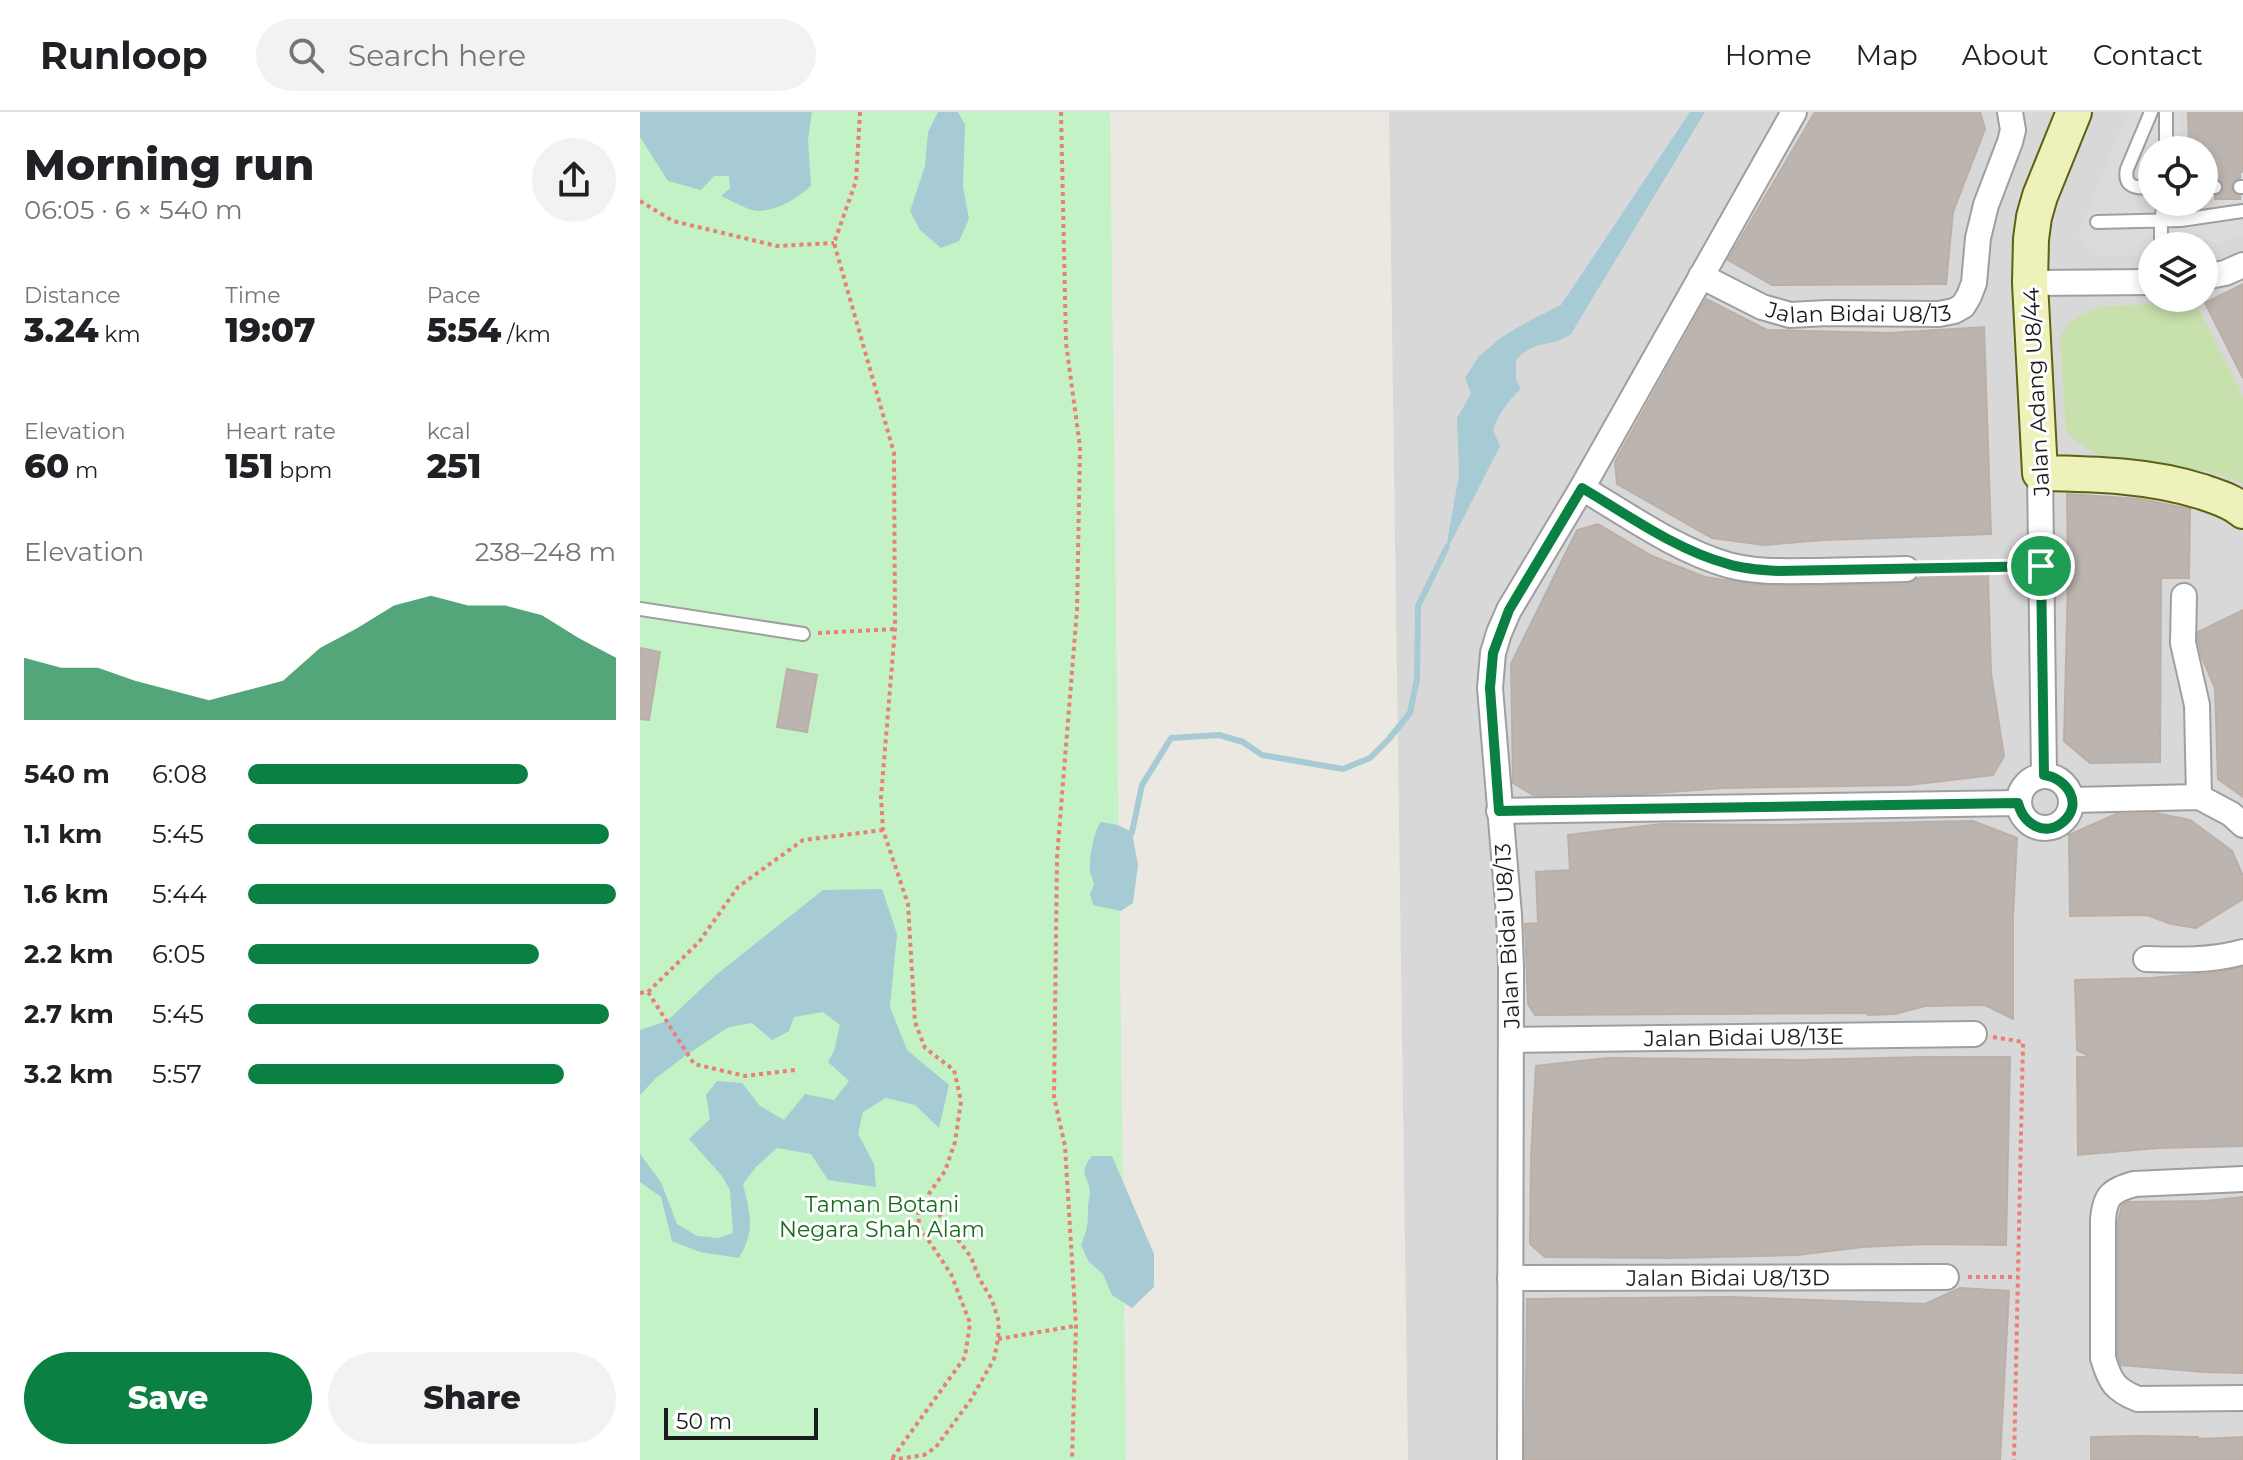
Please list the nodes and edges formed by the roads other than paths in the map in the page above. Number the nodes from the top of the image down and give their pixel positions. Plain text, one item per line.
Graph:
1 (1794, 112) edge
2 (2010, 112) edge
3 (2074, 112) edge
4 (2151, 112) edge
5 (2166, 112) edge
6 (2141, 136) edge
7 (2166, 136) edge
8 (2138, 143) edge
9 (2138, 187) edge
10 (2243, 211) edge
11 (2162, 216) edge
12 (2161, 221) junction
13 (2097, 222) dead end
14 (2161, 232) edge
15 (2243, 265) edge
16 (2218, 274) edge
17 (1701, 276) junction
18 (2138, 282) edge
19 (2030, 283) junction
20 (2040, 473) junction
21 (1582, 488) junction
22 (2241, 507) edge
23 (1906, 569) road end
24 (2184, 596) dead end
25 (640, 609) edge
26 (803, 634) road end
27 (2044, 775) junction
28 (2199, 797) junction
29 (2072, 800) junction
30 (2018, 803) junction
31 (1499, 811) junction
32 (2243, 825) edge
33 (2243, 952) edge
34 (2146, 959) dead end
35 (1974, 1034) road end
36 (1512, 1040) junction
37 (2243, 1179) edge
38 (1946, 1277) road end
39 (1510, 1278) junction
40 (2243, 1398) edge
41 (1510, 1460) edge

1 - 17 street, Jalan Bidai U8/13
2 - 17 street, Jalan Bidai U8/13
3 - 19 street, Jalan Adang U8/44
4 - 6 lane
5 - 7 lane
8 - 9 lane
10 - 12 lane
11 - 12 lane
12 - 13 lane
12 - 14 lane
15 - 16 street
17 - 21 street, Jalan Bidai U8/13
18 - 19 street
19 - 20 street, Jalan Adang U8/44
20 - 22 street
20 - 27 street, Jalan Adang U8/44
21 - 23 street
21 - 31 street, Jalan Bidai U8/13
24 - 28 street
25 - 26 lane
27 - 29 street
27 - 30 street
28 - 29 street
28 - 32 street
29 - 30 street
30 - 31 street
31 - 36 street, Jalan Bidai U8/13
33 - 34 street
35 - 36 street, Jalan Bidai U8/13E
36 - 39 street, Jalan Bidai U8/13
37 - 40 street
38 - 39 street, Jalan Bidai U8/13D
39 - 41 street, Jalan Bidai U8/13

